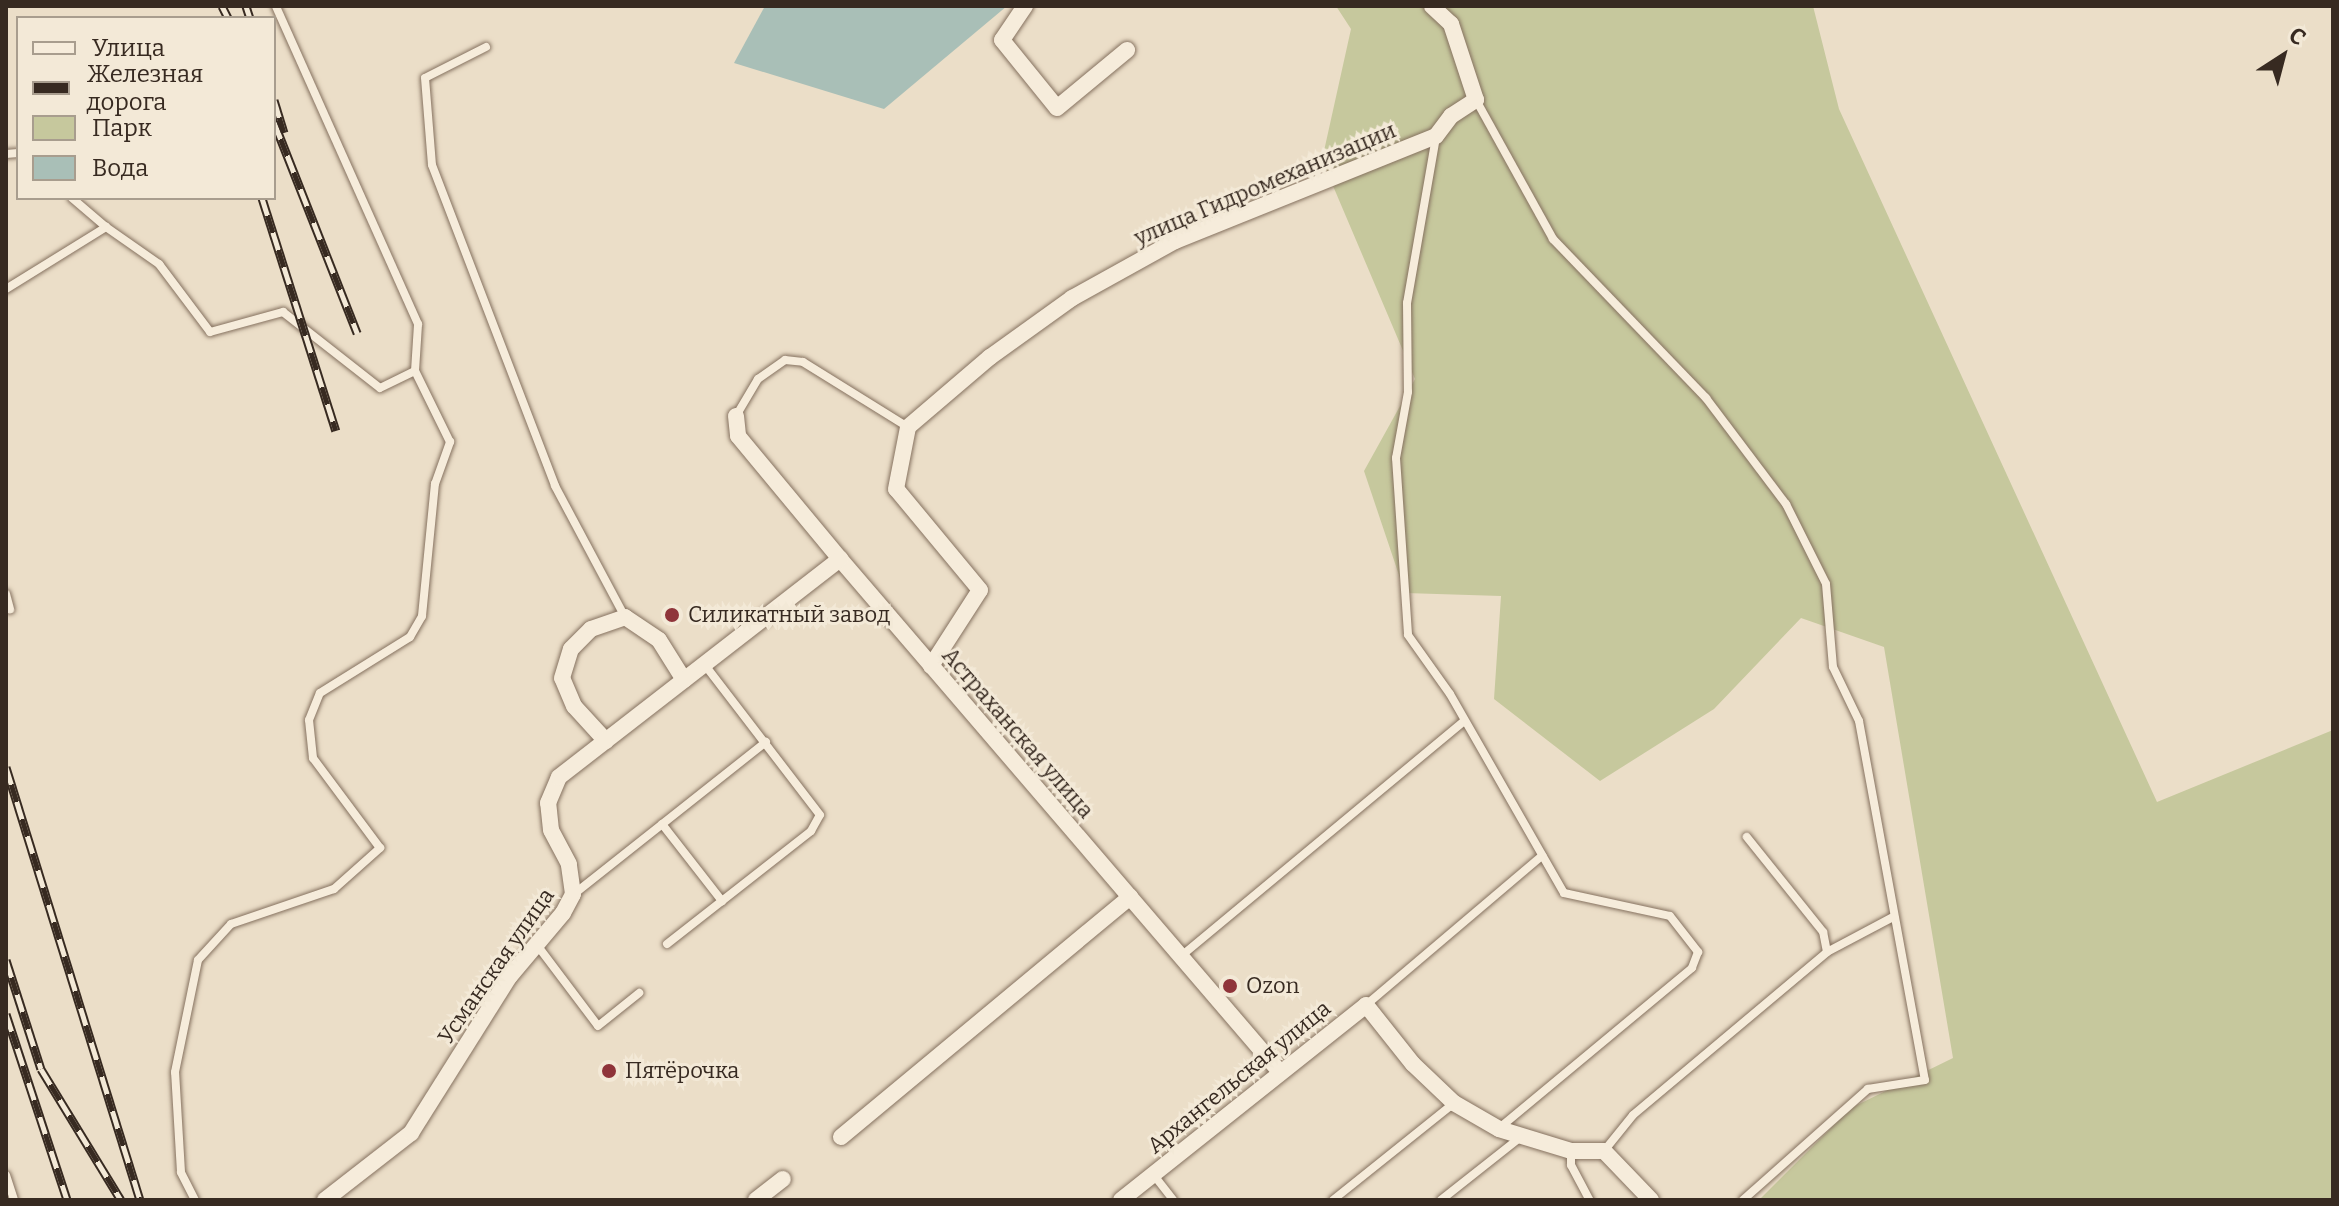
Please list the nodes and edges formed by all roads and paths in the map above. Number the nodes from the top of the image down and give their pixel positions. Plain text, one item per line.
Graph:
1 (276, 6) edge
2 (1025, 6) edge
3 (1432, 6) edge
4 (486, 47) dead end
5 (1127, 50) dead end
6 (1476, 100) junction
7 (1436, 136) junction
8 (74, 200) edge
9 (106, 227) junction
10 (6, 289) edge
11 (415, 371) junction
12 (736, 416) joint
13 (908, 427) junction
14 (840, 559) junction
15 (6, 594) edge
16 (10, 609) dead end
17 (625, 617) junction
18 (704, 664) junction
19 (931, 666) junction
20 (684, 680) junction
21 (1463, 722) junction
22 (606, 741) junction
23 (766, 742) junction
24 (662, 824) junction
25 (1747, 837) dead end
26 (1542, 856) junction
27 (573, 894) junction
28 (1130, 897) junction
29 (722, 901) junction
30 (1893, 917) junction
31 (667, 944) dead end
32 (537, 945) junction
33 (1827, 952) junction
34 (1180, 957) junction
35 (639, 993) dead end
36 (1366, 1005) junction
37 (1280, 1072) junction
38 (1454, 1103) junction
39 (1499, 1129) junction
40 (1522, 1136) junction
41 (841, 1137) dead end
42 (1571, 1151) junction
43 (1604, 1151) junction
44 (1153, 1174) junction
45 (6, 1175) edge
46 (783, 1179) dead end
47 (1587, 1199) edge
48 (14, 1200) edge
49 (195, 1200) edge
50 (325, 1200) edge
51 (756, 1200) edge
52 (1121, 1200) edge
53 (1173, 1200) edge
54 (1333, 1200) edge
55 (1441, 1200) edge
56 (1651, 1200) edge
57 (1743, 1200) edge

1 - 11 lane
2 - 5 street
3 - 6 street
4 - 17 lane
6 - 7 street, улица Гидромеханизации
6 - 30 lane
7 - 13 street, улица Гидромеханизации
7 - 21 lane
8 - 9 lane
9 - 10 lane
9 - 11 lane
11 - 49 lane
12 - 13 lane
12 - 14 street, Астраханская улица
13 - 19 street
14 - 18 street, Усманская улица
14 - 19 street, Астраханская улица
15 - 16 lane
17 - 20 street
17 - 22 street
18 - 20 street, Усманская улица
18 - 23 lane
19 - 28 street, Астраханская улица
20 - 22 street, Усманская улица
21 - 26 lane
21 - 34 lane
22 - 27 street, Усманская улица
23 - 24 lane
23 - 29 lane
24 - 27 lane
24 - 29 lane
25 - 33 lane
26 - 36 lane
26 - 39 lane
27 - 32 street, Усманская улица
28 - 34 street, Астраханская улица
28 - 41 street
29 - 31 lane
30 - 33 lane
30 - 57 lane
32 - 35 lane
32 - 50 street, Усманская улица
33 - 43 lane
34 - 37 street, Астраханская улица
36 - 37 street, Архангельская улица
36 - 38 street, Архангельская улица
37 - 44 street, Архангельская улица
38 - 39 street, Архангельская улица
38 - 54 lane
39 - 40 street, Архангельская улица
40 - 42 street, Архангельская улица
40 - 55 lane
42 - 43 street, Архангельская улица
42 - 47 lane
43 - 56 street
44 - 52 street, Архангельская улица
44 - 53 lane
45 - 48 lane
46 - 51 street

